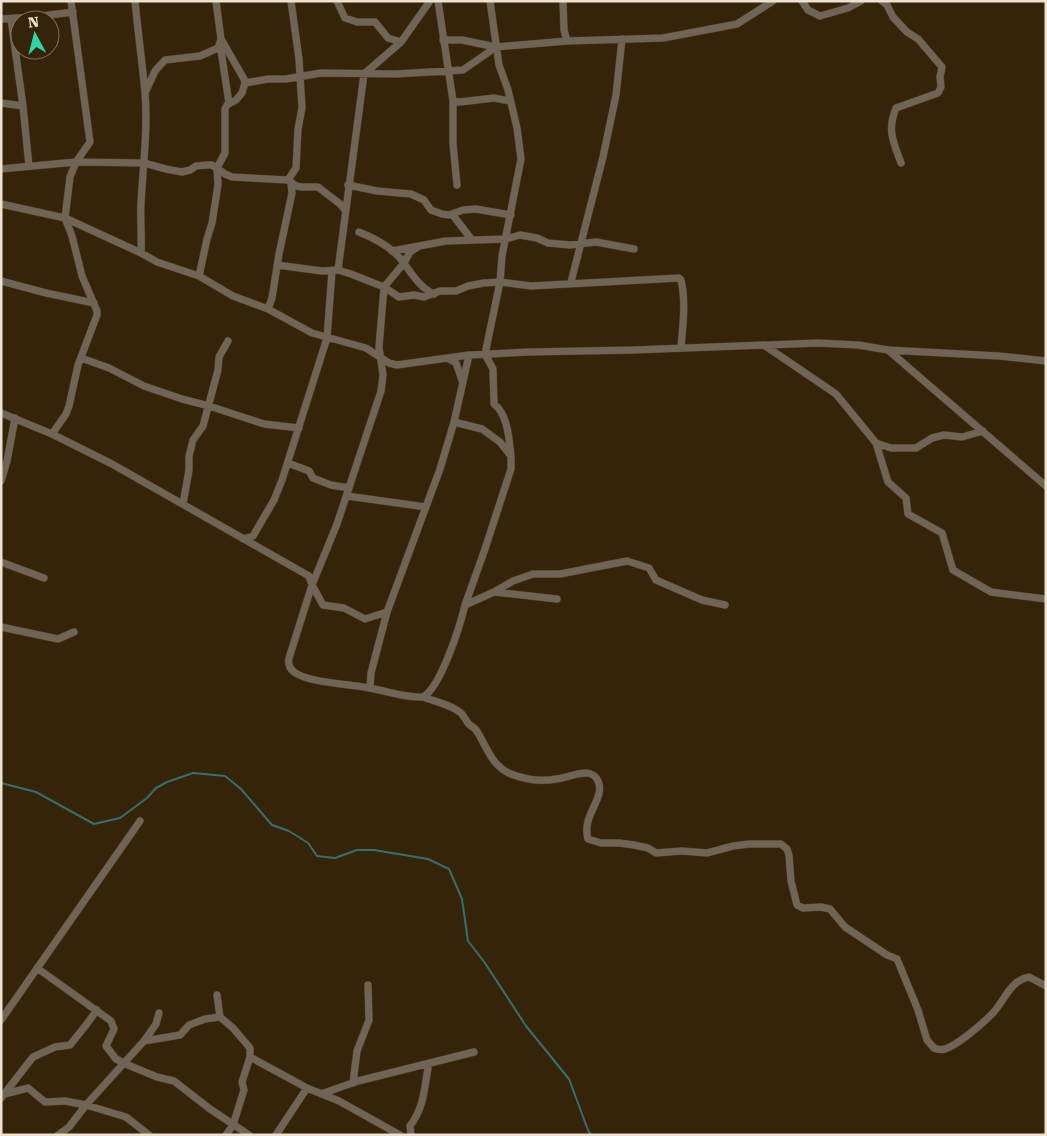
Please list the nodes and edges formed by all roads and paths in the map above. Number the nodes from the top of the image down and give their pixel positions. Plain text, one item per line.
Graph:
1 (72, 1) edge
2 (135, 1) edge
3 (216, 1) edge
4 (291, 1) edge
5 (337, 1) edge
6 (430, 1) edge
7 (438, 1) edge
8 (490, 1) edge
9 (563, 1) edge
10 (773, 1) edge
11 (802, 1) edge
12 (861, 1) edge
13 (882, 1) edge
14 (74, 12) junction
15 (60, 14) edge
16 (622, 39) junction
17 (443, 40) junction
18 (220, 41) junction
19 (401, 42) junction
20 (567, 42) junction
21 (496, 47) junction
22 (17, 60) edge
23 (447, 71) junction
24 (364, 74) junction
25 (300, 77) junction
26 (245, 83) junction
27 (145, 92) junction
28 (453, 101) junction
29 (510, 101) junction
30 (1, 103) edge
31 (229, 103) junction
32 (23, 106) junction
33 (76, 162) junction
34 (901, 162) dead end
35 (144, 163) junction
36 (28, 166) junction
37 (217, 168) junction
38 (1, 169) edge
39 (290, 181) junction
40 (457, 185) dead end
41 (348, 186) junction
42 (1, 204) edge
43 (345, 210) junction
44 (452, 214) junction
45 (511, 215) junction
46 (65, 218) junction
47 (359, 232) dead end
48 (506, 239) junction
49 (472, 240) junction
50 (581, 244) junction
51 (419, 246) junction
52 (634, 249) dead end
53 (392, 251) junction
54 (141, 252) junction
55 (404, 263) junction
56 (277, 265) junction
57 (335, 271) junction
58 (200, 276) junction
59 (1, 281) edge
60 (500, 282) junction
61 (571, 282) junction
62 (384, 287) junction
63 (434, 294) junction
64 (94, 304) junction
65 (268, 309) junction
66 (327, 338) junction
67 (228, 341) dead end
68 (764, 345) junction
69 (680, 347) junction
70 (888, 350) junction
71 (484, 354) junction
72 (469, 355) junction
73 (81, 358) junction
74 (380, 358) junction
75 (449, 359) junction
76 (1046, 361) edge
77 (462, 381) junction
78 (209, 406) junction
79 (1, 412) edge
80 (15, 418) junction
81 (454, 422) junction
82 (299, 428) junction
83 (982, 431) junction
84 (52, 434) junction
85 (876, 443) junction
86 (511, 456) junction
87 (288, 463) junction
88 (1, 481) edge
89 (1046, 486) edge
90 (350, 488) junction
91 (347, 496) junction
92 (182, 504) junction
93 (426, 507) junction
94 (243, 539) junction
95 (1, 562) edge
96 (44, 578) dead end
97 (312, 585) junction
98 (494, 592) junction
99 (557, 599) dead end
100 (1046, 599) edge
101 (465, 605) junction
102 (725, 605) dead end
103 (387, 612) junction
104 (1, 627) edge
105 (74, 632) dead end
106 (370, 688) junction
107 (423, 697) junction
108 (140, 821) dead end
109 (37, 968) junction
110 (368, 985) dead end
111 (1046, 986) edge
112 (217, 994) dead end
113 (96, 1010) junction
114 (159, 1013) dead end
115 (220, 1017) junction
116 (1, 1020) edge
117 (144, 1041) junction
118 (474, 1052) dead end
119 (250, 1057) junction
120 (124, 1063) junction
121 (430, 1063) junction
122 (353, 1083) junction
123 (307, 1088) junction
124 (322, 1094) junction
125 (3, 1096) edge
126 (86, 1105) junction
127 (233, 1125) junction
128 (58, 1135) edge
129 (149, 1135) edge
130 (226, 1135) edge
131 (249, 1135) edge
132 (276, 1135) edge
133 (400, 1135) edge
134 (412, 1135) edge

1 - 14 street
2 - 27 street
3 - 18 street
4 - 25 street
5 - 19 street
6 - 19 street
7 - 17 street
8 - 21 street
9 - 20 street
10 - 16 street
11 - 12 street
13 - 34 street
14 - 15 street
14 - 33 street
16 - 20 street
16 - 50 street
17 - 21 street
17 - 23 street
18 - 26 street
18 - 27 street
18 - 31 street
19 - 24 street
20 - 21 street
21 - 23 street
21 - 29 street
22 - 32 street
23 - 24 street
23 - 28 street
24 - 25 street
24 - 41 street
25 - 26 street
25 - 39 street
26 - 31 street
27 - 35 street
28 - 29 street
28 - 40 street
29 - 45 street
30 - 32 street
31 - 37 street
32 - 36 street
33 - 35 street
33 - 36 street
33 - 46 street
35 - 37 street
35 - 54 street
36 - 38 street
37 - 39 street
37 - 58 street
39 - 43 street
39 - 56 street
41 - 43 street
41 - 44 street
42 - 46 street
43 - 57 street
44 - 45 street
44 - 49 street
45 - 48 street
46 - 54 street
46 - 64 street
47 - 53 street
48 - 49 street
48 - 50 street
48 - 60 street
49 - 51 street
50 - 52 street
50 - 61 street
51 - 53 street
51 - 55 street
53 - 55 street
54 - 58 street
55 - 62 street
55 - 63 street
56 - 57 street
56 - 65 street
57 - 62 street
57 - 66 street
58 - 65 street
59 - 64 street
60 - 61 street
60 - 63 street
60 - 71 street
61 - 69 street
62 - 63 street
62 - 74 street
64 - 73 street
65 - 66 street
66 - 74 street
66 - 82 street
67 - 78 street
68 - 69 street
68 - 70 street
68 - 85 street
69 - 71 street
70 - 76 street
70 - 83 street
71 - 72 street
71 - 86 street
72 - 75 street
72 - 77 street
73 - 78 street
73 - 84 street
74 - 75 street
74 - 90 street
75 - 77 street
77 - 81 street
78 - 82 street
78 - 92 street
79 - 80 street
80 - 84 street
80 - 88 street
81 - 86 street
81 - 93 street
82 - 87 street
83 - 85 street
83 - 89 street
84 - 92 street
85 - 100 street
86 - 101 street
87 - 90 street
87 - 94 street
90 - 91 street
91 - 93 street
91 - 97 street
92 - 94 street
93 - 103 street
94 - 97 street
95 - 96 street
97 - 103 street
97 - 106 street
98 - 99 street
98 - 101 street
98 - 102 street
101 - 107 street
103 - 106 street
104 - 105 street
106 - 107 street
107 - 111 street
108 - 109 street
109 - 113 street
109 - 116 street
110 - 122 street
112 - 115 street
113 - 120 street
113 - 125 street
114 - 117 street
115 - 117 street
115 - 119 street
117 - 120 street
118 - 121 street
119 - 123 street
119 - 127 street
120 - 126 street
120 - 127 street
121 - 122 street
121 - 134 street
122 - 124 street
123 - 124 street
123 - 132 street
124 - 133 street
125 - 126 street
126 - 128 street
126 - 129 street
127 - 130 street
127 - 131 street

